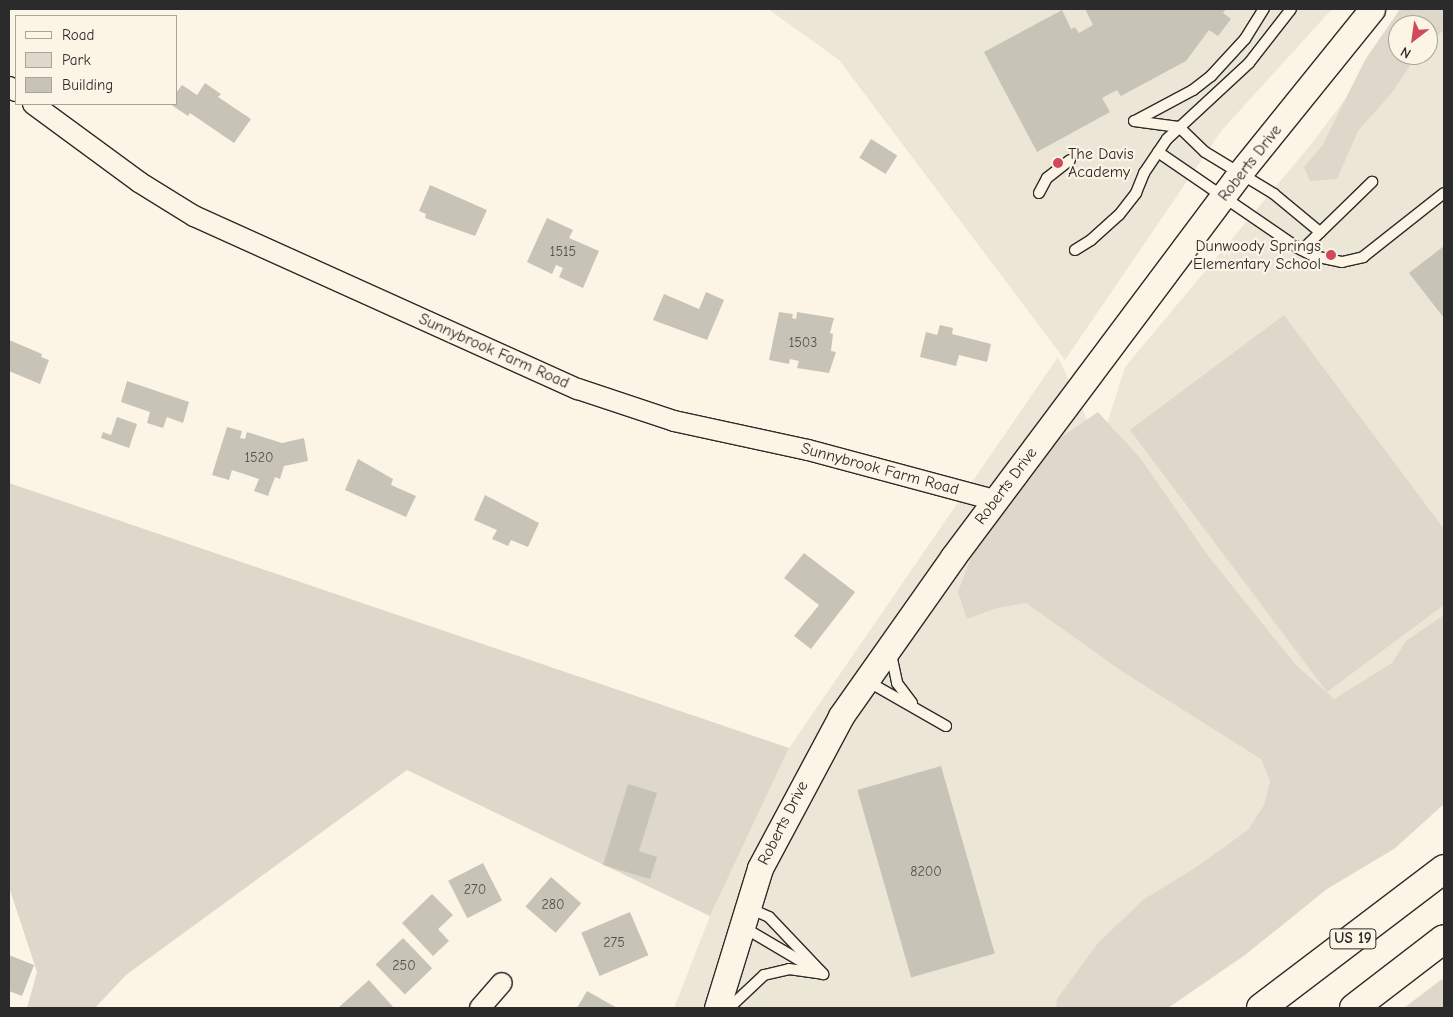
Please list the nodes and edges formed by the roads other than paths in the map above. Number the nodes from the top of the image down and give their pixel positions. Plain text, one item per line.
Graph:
1 (1264, 9) edge
2 (1291, 9) edge
3 (1372, 9) edge
4 (34, 105) edge
5 (1179, 127) junction
6 (1158, 152) junction
7 (1070, 160) dead end
8 (1239, 174) junction
9 (1372, 182) dead end
10 (1039, 193) dead end
11 (1444, 193) edge
12 (1224, 196) junction
13 (1320, 232) junction
14 (1075, 250) dead end
15 (1302, 250) junction
16 (995, 500) junction
17 (894, 640) junction
18 (866, 680) junction
19 (924, 714) junction
20 (946, 726) dead end
21 (1444, 869) edge
22 (746, 917) junction
23 (1444, 939) edge
24 (823, 974) junction
25 (502, 983) dead end
26 (480, 1008) edge
27 (717, 1008) edge
28 (729, 1008) edge
29 (1261, 1008) edge
30 (1354, 1008) edge

1 - 5 lane
2 - 5 lane
3 - 8 street, Roberts Drive
4 - 16 street, Sunnybrook Farm Road
5 - 6 lane
5 - 8 lane
6 - 12 lane
6 - 14 lane
7 - 10 lane
8 - 12 street, Roberts Drive
8 - 13 lane
9 - 13 lane
11 - 15 lane
12 - 15 lane
12 - 16 street, Roberts Drive
13 - 15 lane
16 - 17 street, Roberts Drive
17 - 18 street, Roberts Drive
17 - 19 lane
18 - 19 lane
18 - 22 street, Roberts Drive
19 - 20 lane
21 - 29 highway, US 19
22 - 24 lane
22 - 24 lane
22 - 27 street, Roberts Drive
23 - 30 highway
24 - 28 lane
25 - 26 street

